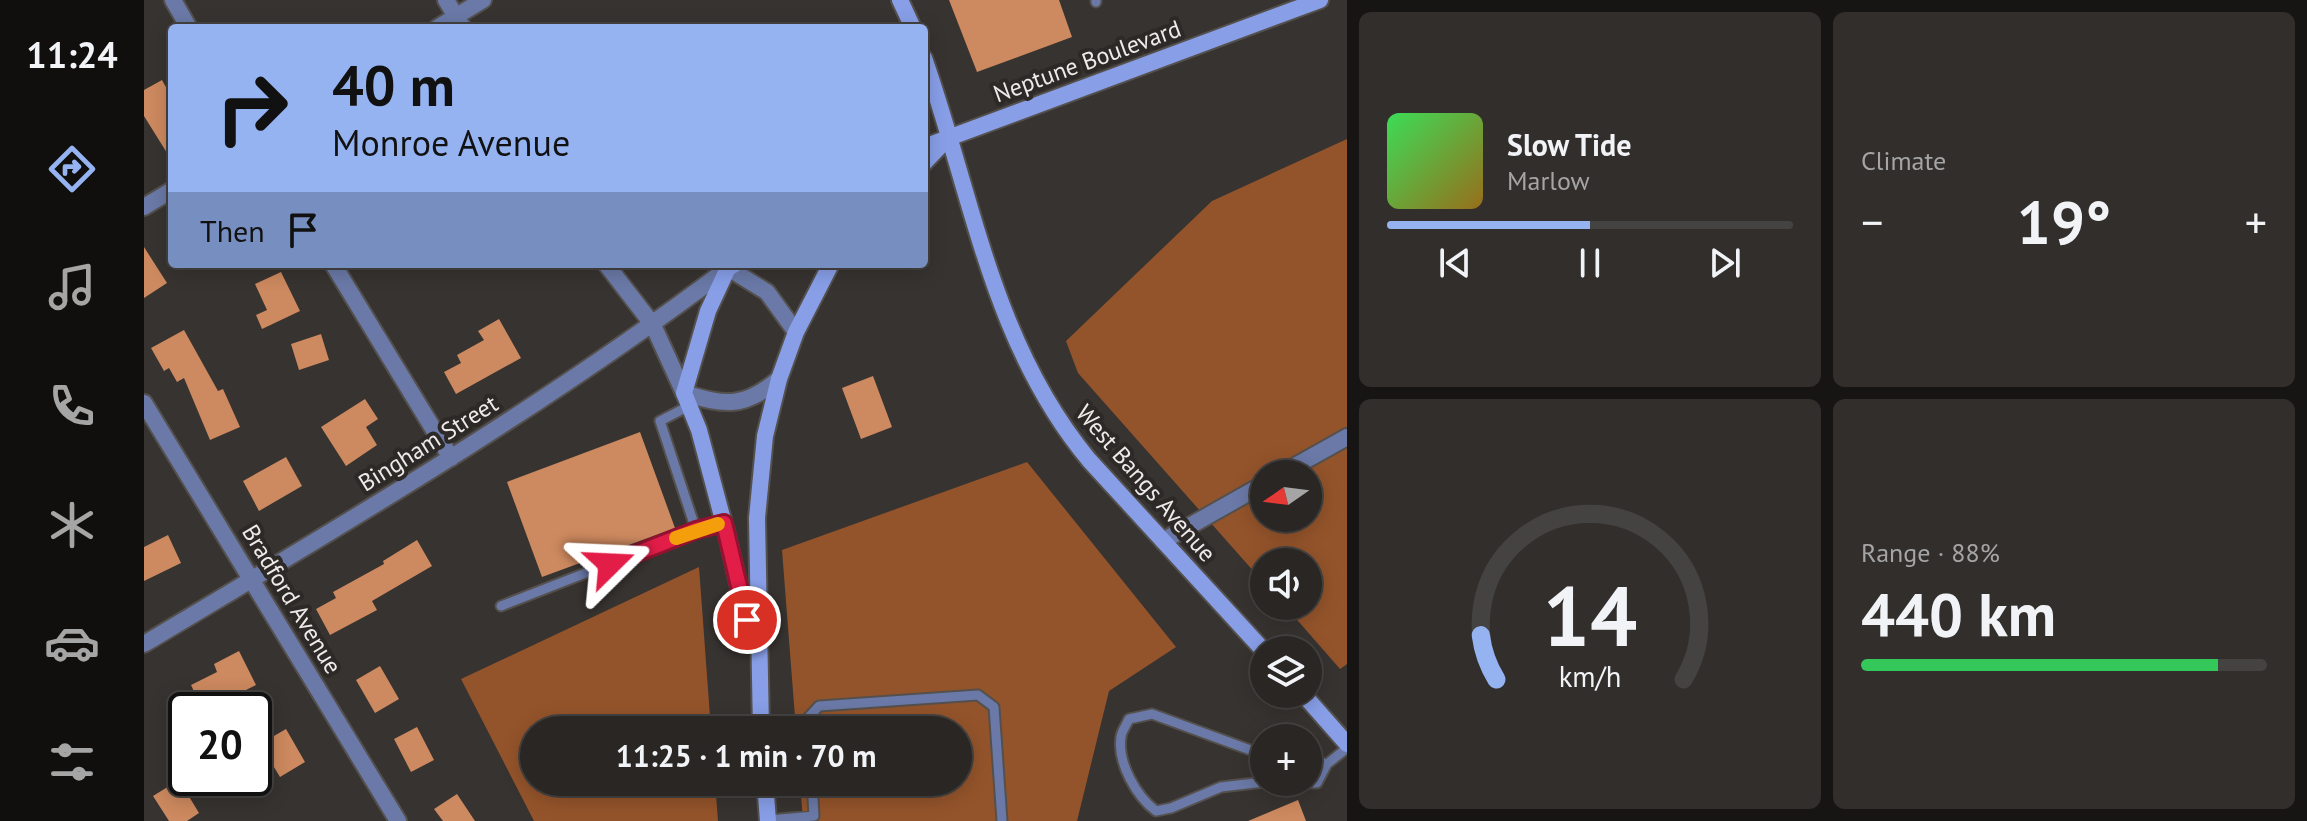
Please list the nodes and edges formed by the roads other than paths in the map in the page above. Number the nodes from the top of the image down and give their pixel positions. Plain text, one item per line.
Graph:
1 (173, 0) edge
2 (446, 0) edge
3 (483, 0) edge
4 (900, 0) edge
5 (1320, 0) edge
6 (1291, 5) edge
7 (459, 22) edge
8 (187, 24) edge
9 (911, 24) edge
10 (928, 71) edge
11 (949, 138) junction
12 (928, 146) edge
13 (928, 159) edge
14 (168, 192) edge
15 (144, 207) edge
16 (335, 268) edge
17 (609, 268) edge
18 (728, 268) edge
19 (730, 268) edge
20 (734, 268) edge
21 (829, 268) edge
22 (653, 325) junction
23 (796, 332) junction
24 (779, 379) junction
25 (687, 400) junction
26 (144, 403) edge
27 (1347, 437) edge
28 (451, 458) junction
29 (1306, 460) edge
30 (1250, 492) edge
31 (724, 523) junction
32 (696, 530) junction
33 (1163, 541) junction
34 (252, 579) junction
35 (501, 606) dead end
36 (1250, 636) edge
37 (144, 644) edge
38 (759, 677) junction
39 (1315, 708) edge
40 (760, 716) edge
41 (810, 716) edge
42 (1347, 746) edge
43 (1250, 750) edge
44 (1322, 763) edge
45 (1327, 764) junction
46 (1322, 774) edge
47 (1250, 784) edge
48 (766, 796) edge
49 (813, 796) edge
50 (815, 819) edge
51 (398, 821) edge
52 (768, 821) edge
53 (1002, 821) edge

1 - 8 street
2 - 7 street
3 - 7 street
4 - 9 street
5 - 6 street, Neptune Boulevard
6 - 11 street, Neptune Boulevard
10 - 11 street, West Bangs Avenue
11 - 12 street
11 - 13 street, Neptune Boulevard
11 - 33 street, West Bangs Avenue
14 - 15 street
16 - 28 street
17 - 22 street
18 - 22 street, Bingham Street
19 - 25 street
20 - 23 street
21 - 23 street
22 - 25 street
22 - 28 street, Bingham Street
23 - 24 street
24 - 25 street
24 - 38 street
25 - 31 street
25 - 32 lane
26 - 34 street, Bradford Avenue
27 - 29 street
28 - 34 street, Bingham Street
30 - 33 street
31 - 32 lane
31 - 38 street
32 - 35 lane
33 - 36 street, West Bangs Avenue
34 - 37 street, Bingham Street
34 - 51 street, Bradford Avenue
38 - 40 street
39 - 42 street
41 - 53 lane
42 - 45 lane
43 - 47 lane
44 - 45 lane
45 - 46 lane
48 - 52 street
49 - 50 lane
50 - 52 lane

